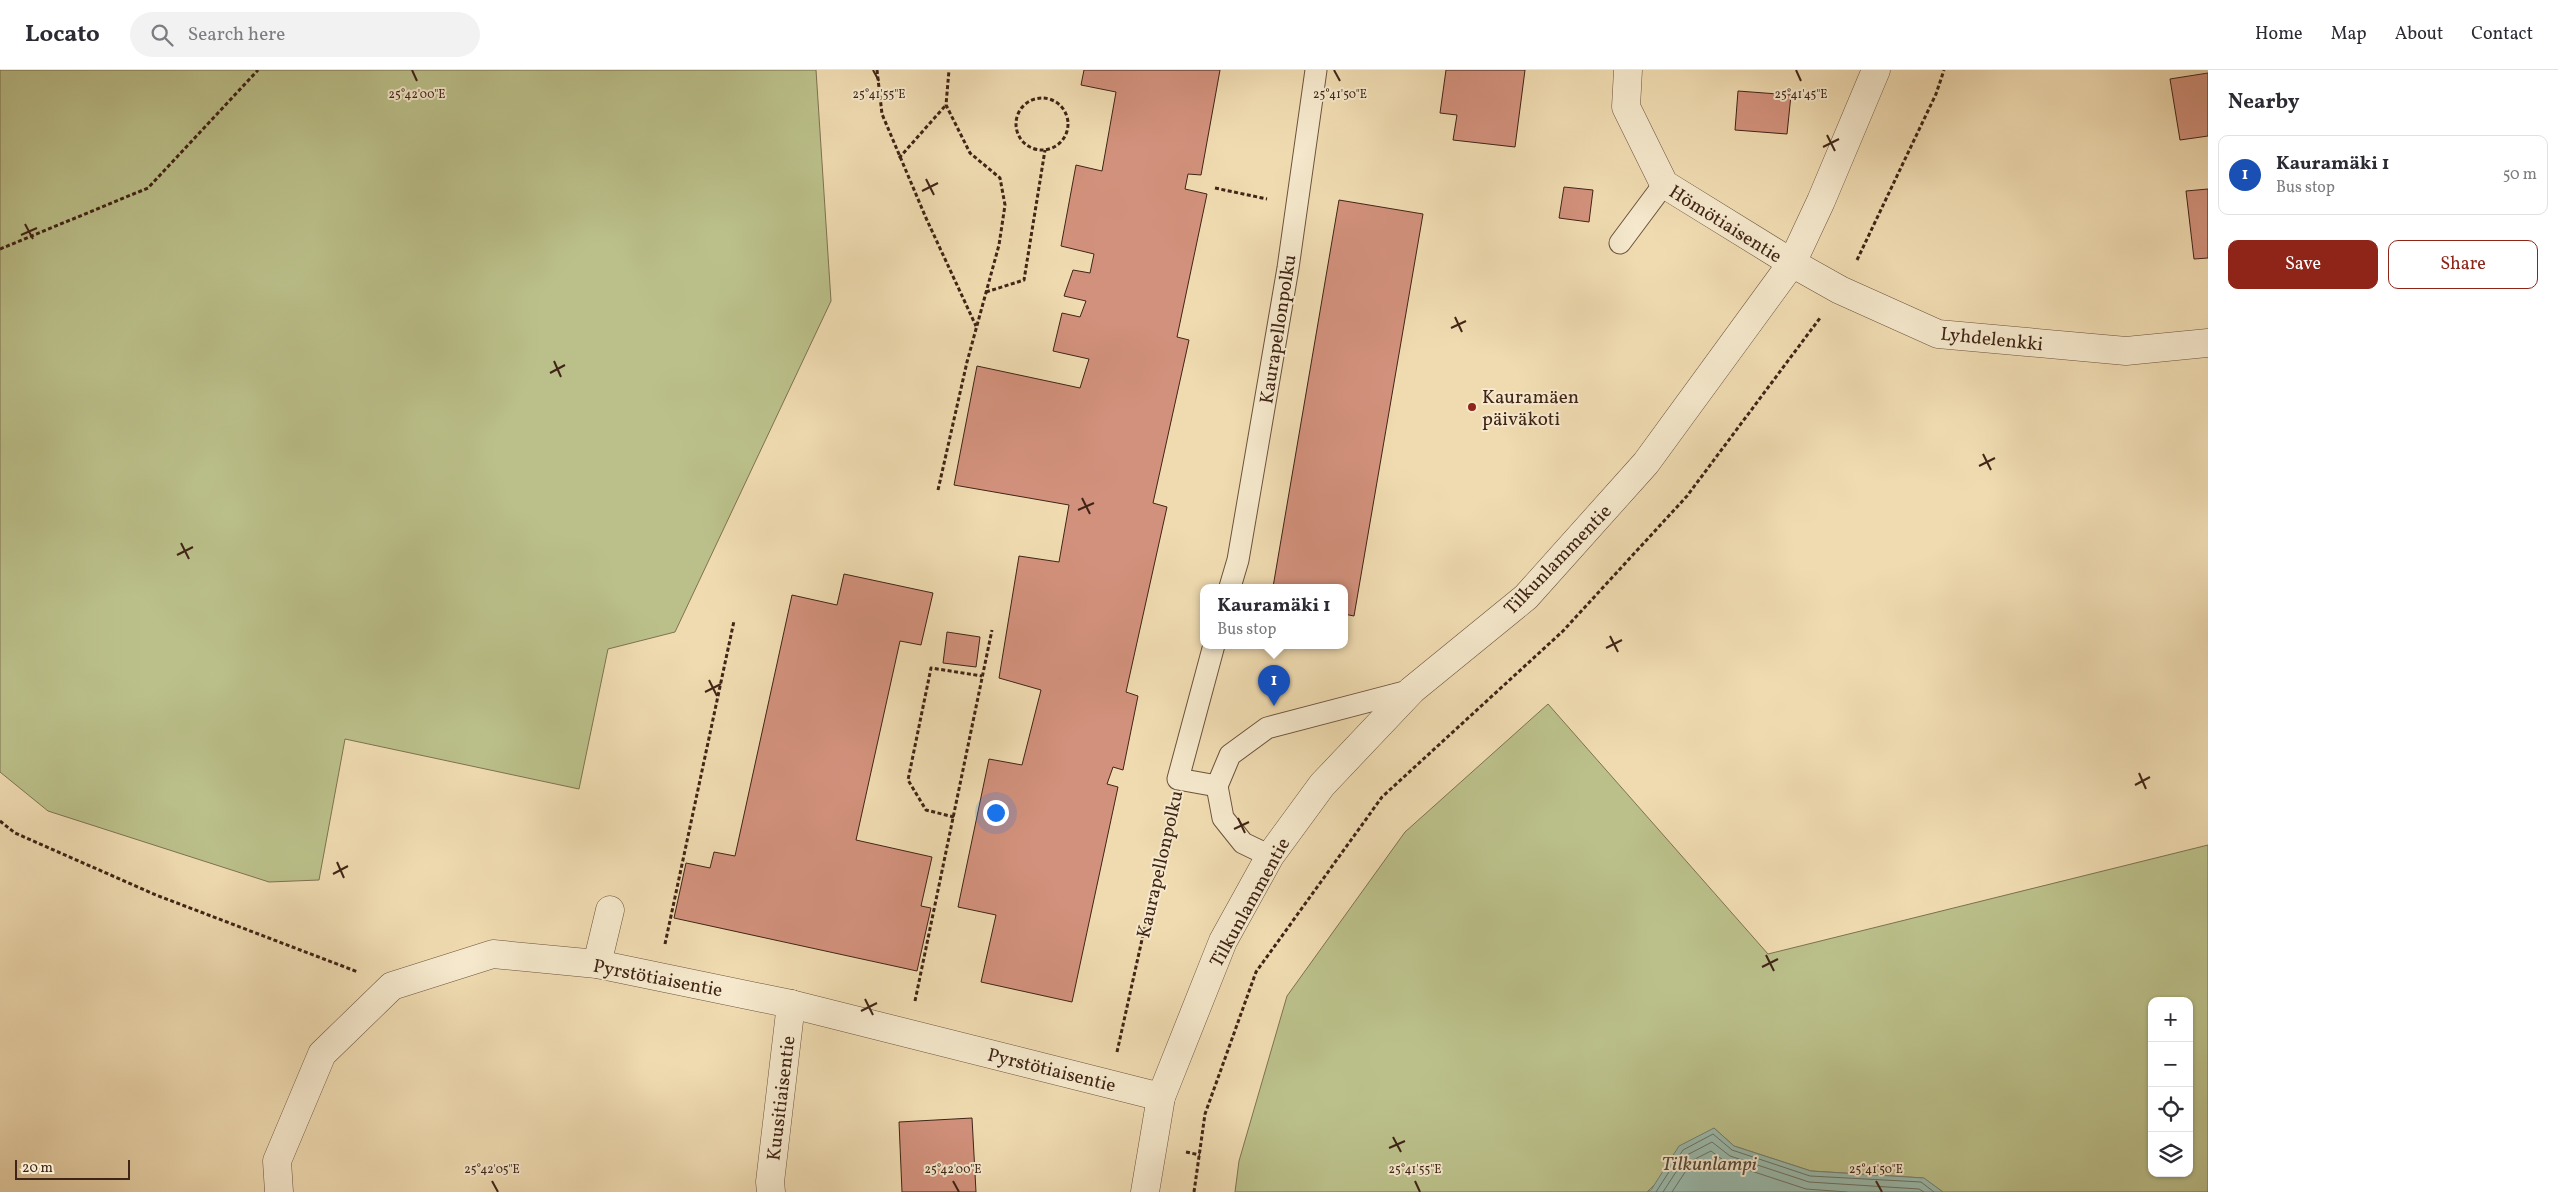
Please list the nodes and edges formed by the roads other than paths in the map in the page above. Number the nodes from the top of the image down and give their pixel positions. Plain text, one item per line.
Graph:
1 (1316, 70) edge
2 (1628, 70) edge
3 (1876, 70) edge
4 (1664, 184) junction
5 (1620, 243) dead end
6 (1792, 263) junction
7 (2208, 344) edge
8 (1231, 584) edge
9 (1213, 649) edge
10 (1412, 690) junction
11 (1217, 786) junction
12 (1270, 856) junction
13 (610, 910) dead end
14 (597, 964) junction
15 (791, 1004) junction
16 (1161, 1097) junction
17 (279, 1192) edge
18 (771, 1192) edge
19 (1145, 1192) edge

1 - 8 lane, Kaurapellonpolku
2 - 4 street, Hömötiaisentie
3 - 6 street, Tilkunlammentie
4 - 5 lane
4 - 6 street, Hömötiaisentie
6 - 7 street, Lyhdelenkki
6 - 10 street, Tilkunlammentie
9 - 11 lane, Kaurapellonpolku
10 - 11 lane
10 - 12 street, Tilkunlammentie
11 - 12 lane
12 - 16 street, Tilkunlammentie
13 - 14 street
14 - 15 street, Pyrstötiaisentie
14 - 17 street, Pyrstötiaisentie
15 - 16 street, Pyrstötiaisentie
15 - 18 street, Kuusitiaisentie
16 - 19 street, Tilkunlammentie

